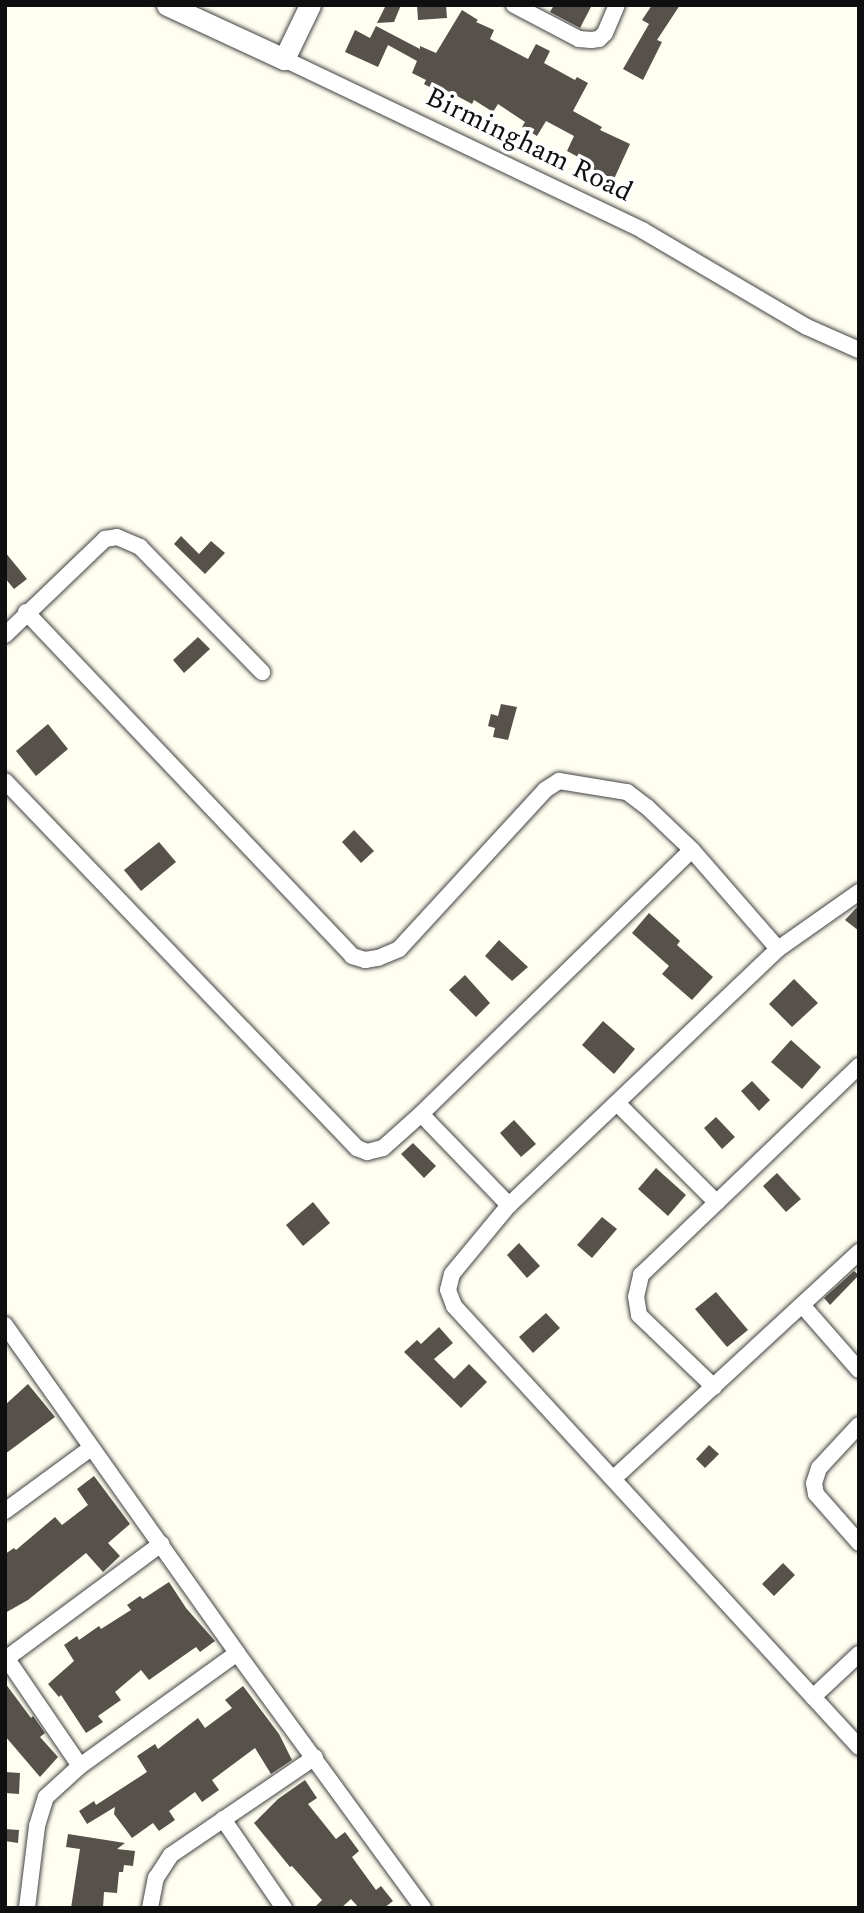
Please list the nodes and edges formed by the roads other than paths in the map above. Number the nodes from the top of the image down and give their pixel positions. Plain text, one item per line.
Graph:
1 (167, 5) edge
2 (310, 5) edge
3 (514, 5) edge
4 (617, 5) edge
5 (285, 59) junction
6 (859, 350) edge
7 (26, 612) junction
8 (5, 635) edge
9 (262, 672) dead end
10 (5, 781) edge
11 (692, 850) junction
12 (859, 892) edge
13 (778, 949) junction
14 (859, 1066) edge
15 (617, 1103) junction
16 (421, 1114) junction
17 (717, 1203) junction
18 (509, 1205) junction
19 (859, 1252) edge
20 (802, 1305) junction
21 (8, 1334) edge
22 (859, 1370) edge
23 (714, 1387) junction
24 (859, 1425) edge
25 (91, 1448) junction
26 (613, 1479) junction
27 (5, 1511) edge
28 (859, 1543) edge
29 (161, 1544) junction
30 (237, 1653) junction
31 (859, 1654) edge
32 (6, 1657) edge
33 (813, 1697) junction
34 (859, 1747) edge
35 (315, 1757) junction
36 (80, 1766) junction
37 (223, 1819) junction
38 (27, 1908) edge
39 (150, 1908) edge
40 (284, 1908) edge
41 (423, 1908) edge

1 - 5 street, Birmingham Road
2 - 5 street
3 - 4 street
5 - 6 street, Birmingham Road
7 - 8 street
7 - 9 street
7 - 11 street
10 - 16 street
11 - 13 street
11 - 16 street
12 - 13 street
13 - 15 street
14 - 17 street
15 - 17 street
15 - 18 street
16 - 18 street
17 - 23 street
18 - 26 street
19 - 20 street
20 - 22 street
20 - 23 street
21 - 25 street
23 - 26 street
24 - 28 street
25 - 27 street
25 - 29 street
26 - 33 street
29 - 30 street
29 - 32 street
30 - 35 street
30 - 36 street
31 - 33 street
32 - 36 street
33 - 34 street
35 - 37 street
35 - 41 street
36 - 38 street
37 - 39 street
37 - 40 street

